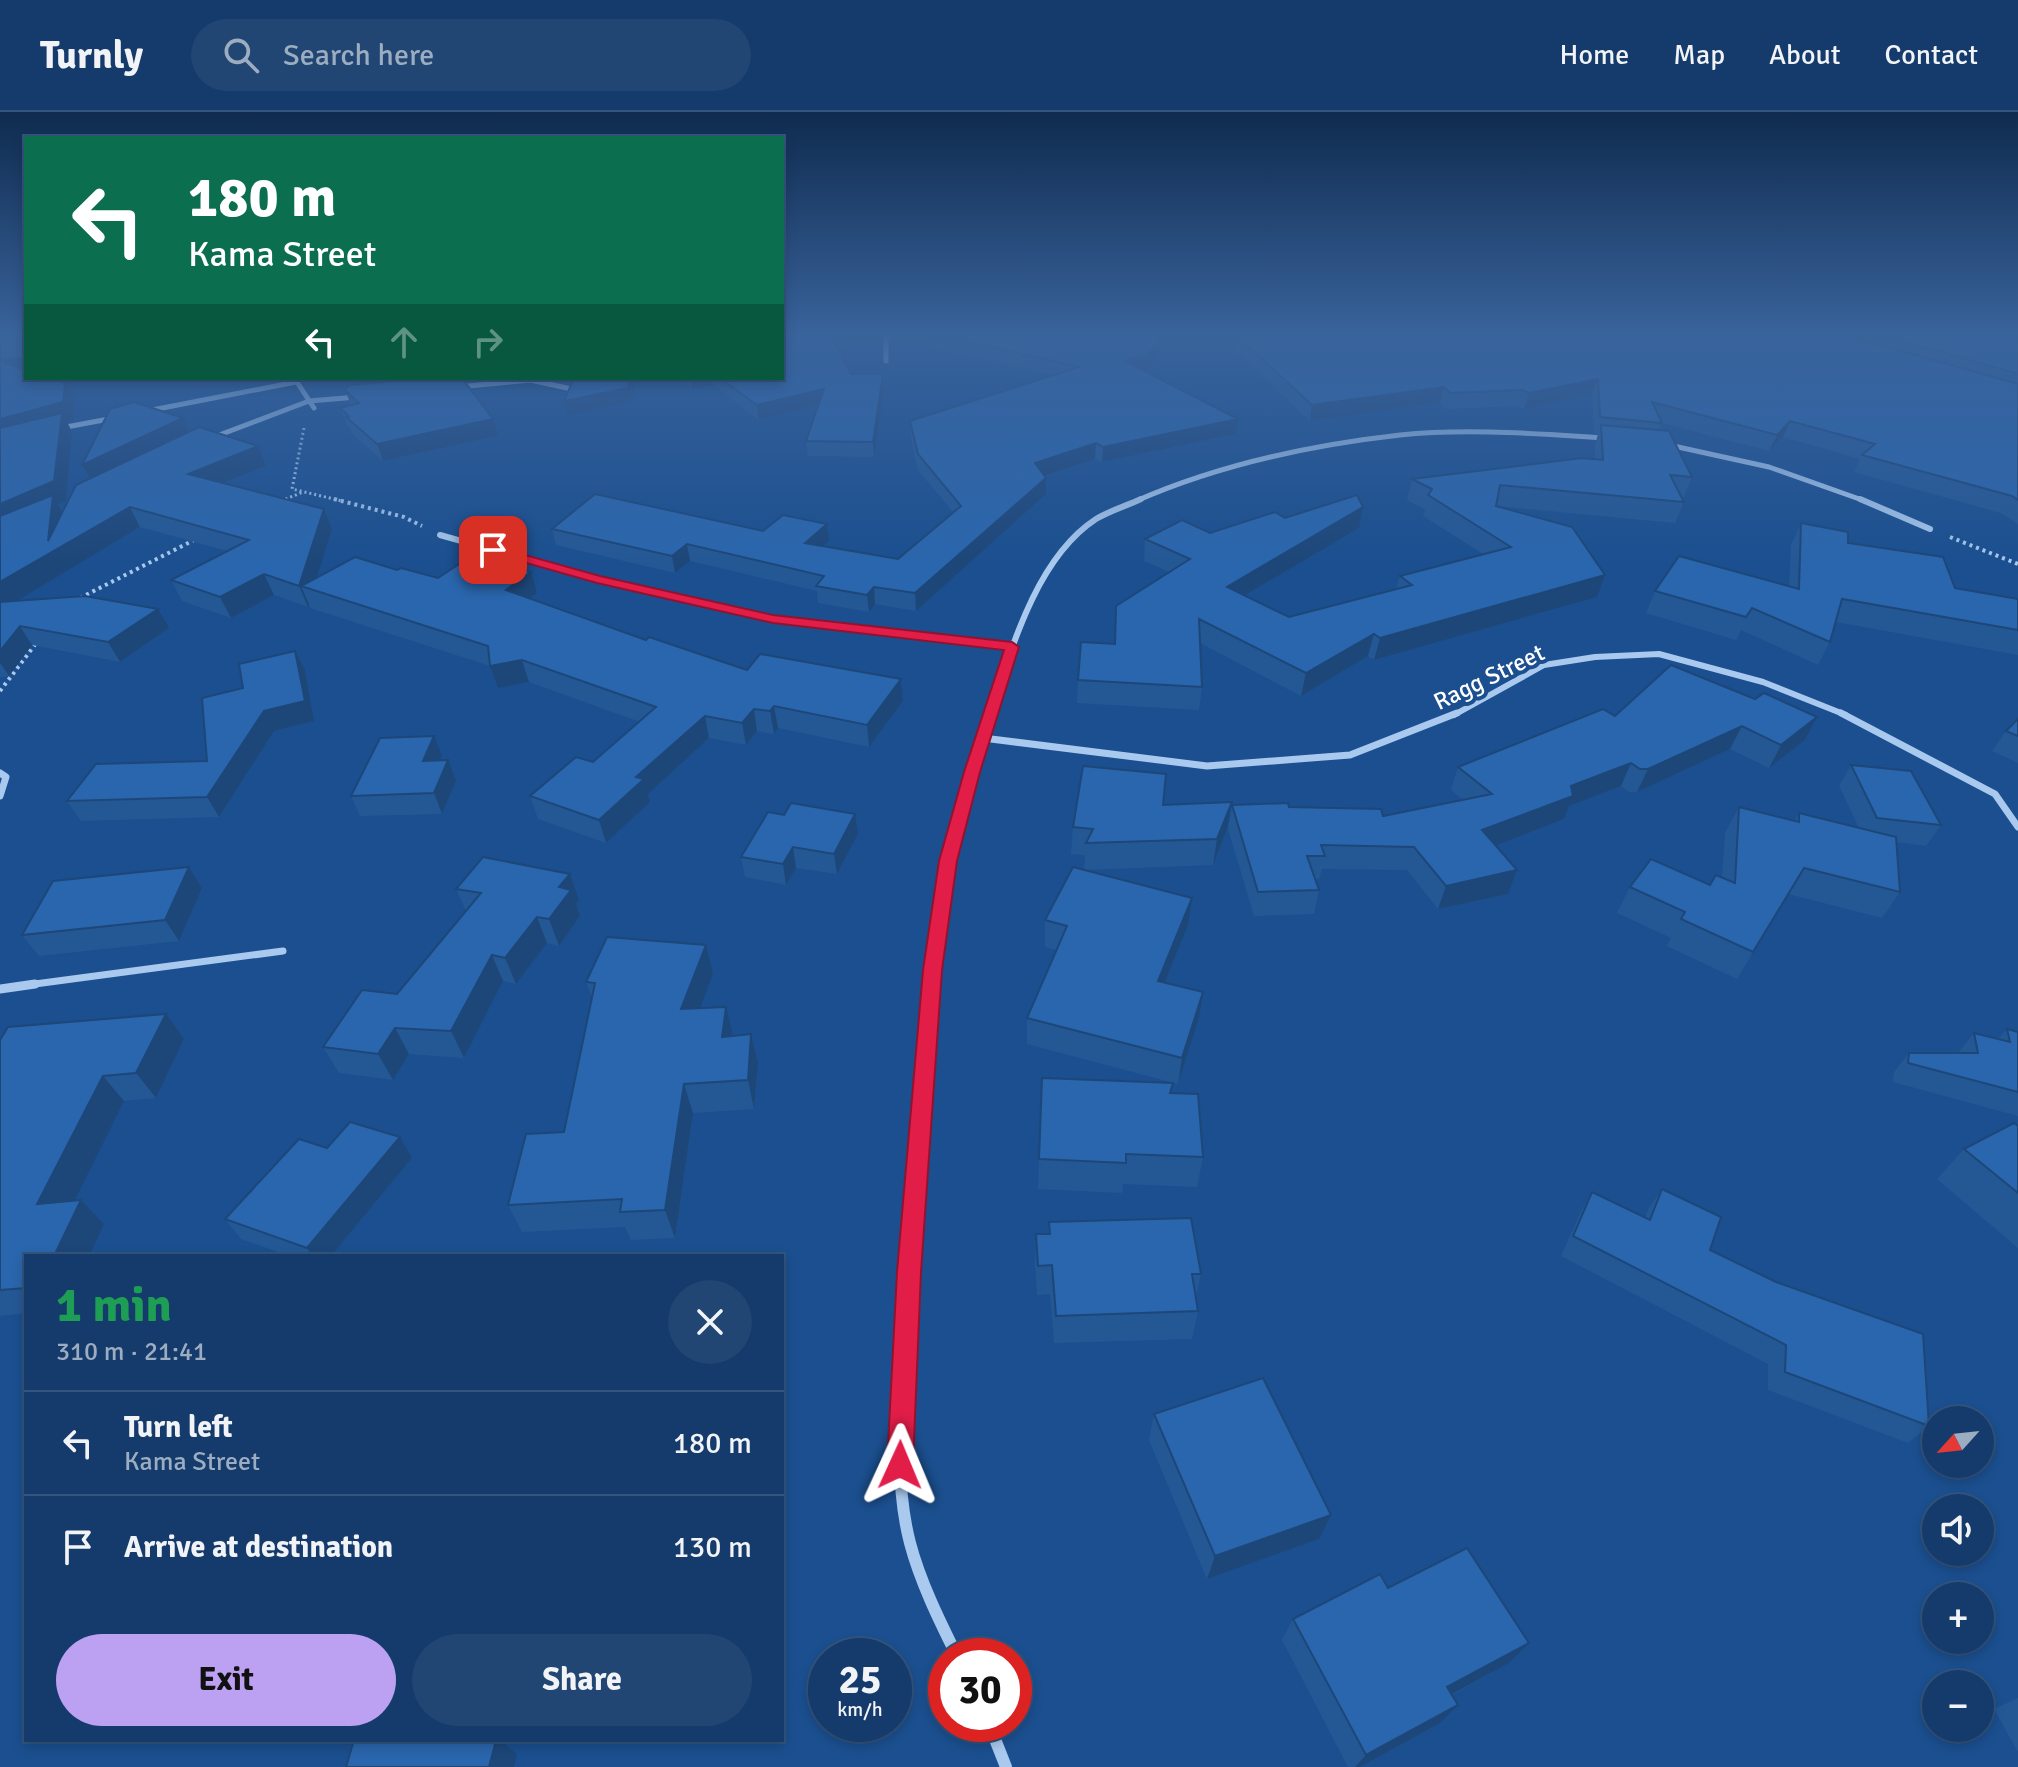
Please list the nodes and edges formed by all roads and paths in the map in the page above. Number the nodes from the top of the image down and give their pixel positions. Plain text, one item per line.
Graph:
1 (157, 409) edge
2 (283, 409) edge
3 (144, 412) edge
4 (128, 415) edge
5 (53, 430) edge
6 (301, 435) dead end
7 (1611, 439) edge
8 (208, 440) edge
9 (1655, 443) edge
10 (303, 492) junction
11 (278, 502) edge
12 (404, 517) dead end
13 (1930, 529) joint
14 (440, 535) dead end
15 (200, 537) edge
16 (2018, 564) edge
17 (76, 600) edge
18 (45, 631) edge
19 (1012, 647) junction
20 (0, 691) edge
21 (983, 738) junction
22 (0, 773) edge
23 (0, 796) edge
24 (2018, 827) edge
25 (283, 951) dead end
26 (0, 989) edge
27 (948, 1638) edge
28 (996, 1742) edge
29 (1006, 1767) edge

1 - 3 street
2 - 8 street
4 - 5 street
6 - 10 path
7 - 19 street
9 - 13 street
10 - 11 path
10 - 12 path
13 - 16 path
14 - 19 street
15 - 17 path
18 - 20 path
19 - 21 street
21 - 24 street, Ragg Street
21 - 27 street
22 - 23 street
25 - 26 street
28 - 29 street

